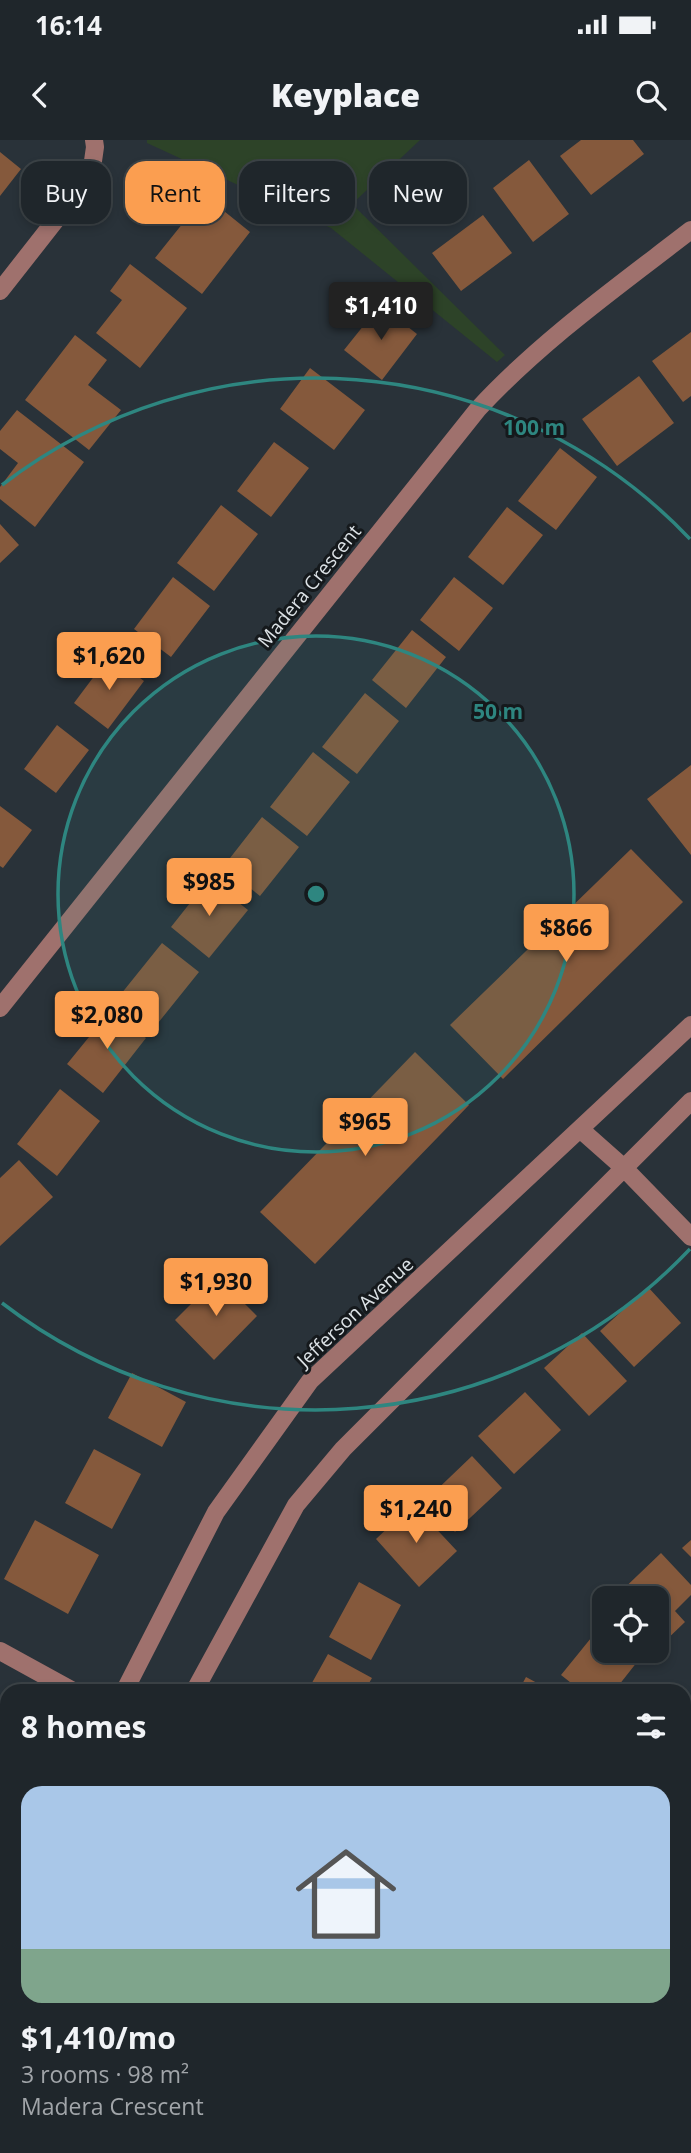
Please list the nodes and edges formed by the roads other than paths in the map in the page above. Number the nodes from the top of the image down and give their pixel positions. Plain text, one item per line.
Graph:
1 (94, 140) edge
2 (691, 230) edge
3 (0, 291) edge
4 (0, 1008) edge
5 (691, 1025) edge
6 (691, 1101) edge
7 (580, 1129) junction
8 (624, 1168) junction
9 (691, 1237) edge
10 (0, 1651) edge
11 (60, 1684) edge
12 (128, 1684) edge
13 (198, 1684) edge

1 - 3 street
2 - 4 street, Madera Crescent
5 - 7 street, Jefferson Avenue
6 - 8 street
7 - 8 street
7 - 12 street, Jefferson Avenue
8 - 9 street
8 - 13 street
10 - 11 street

